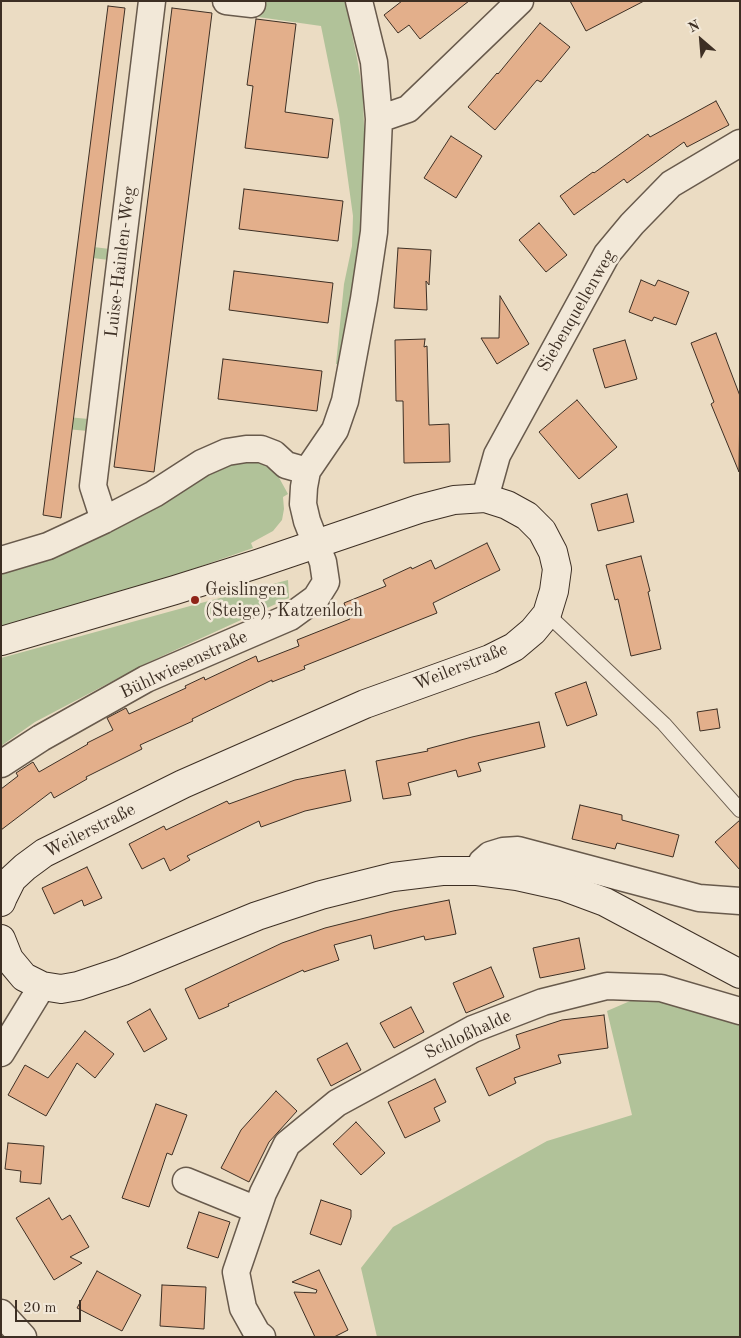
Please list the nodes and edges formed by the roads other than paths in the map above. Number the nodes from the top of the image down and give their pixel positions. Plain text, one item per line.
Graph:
1 (152, 1) edge
2 (226, 1) edge
3 (359, 1) edge
4 (520, 1) edge
5 (252, 4) dead end
6 (379, 120) junction
7 (740, 143) edge
8 (307, 471) junction
9 (485, 498) junction
10 (104, 520) junction
11 (316, 543) junction
12 (1, 560) edge
13 (547, 614) junction
14 (1, 641) edge
15 (1, 764) edge
16 (740, 810) edge
17 (477, 871) junction
18 (1, 902) edge
19 (740, 902) edge
20 (1, 939) edge
21 (740, 974) edge
22 (42, 986) junction
23 (740, 1011) edge
24 (1, 1053) edge
25 (186, 1181) dead end
26 (257, 1210) junction
27 (1, 1313) edge
28 (23, 1337) edge
29 (262, 1337) edge

1 - 10 street, Luise-Hainlen-Weg
2 - 5 street
3 - 6 street
4 - 6 street
6 - 8 street
7 - 9 street, Siebenquellenweg
8 - 10 street
8 - 11 street, Bühlwiesenstraße
9 - 11 street, Weilerstraße
9 - 13 street, Weilerstraße
10 - 12 street
11 - 14 street, Weilerstraße
11 - 15 street, Bühlwiesenstraße
13 - 16 lane
13 - 18 street, Weilerstraße
17 - 19 street
17 - 21 street
17 - 22 street
20 - 22 street
22 - 24 street
23 - 26 street, Schloßhalde
25 - 26 street
26 - 29 street, Schloßhalde
27 - 28 street

